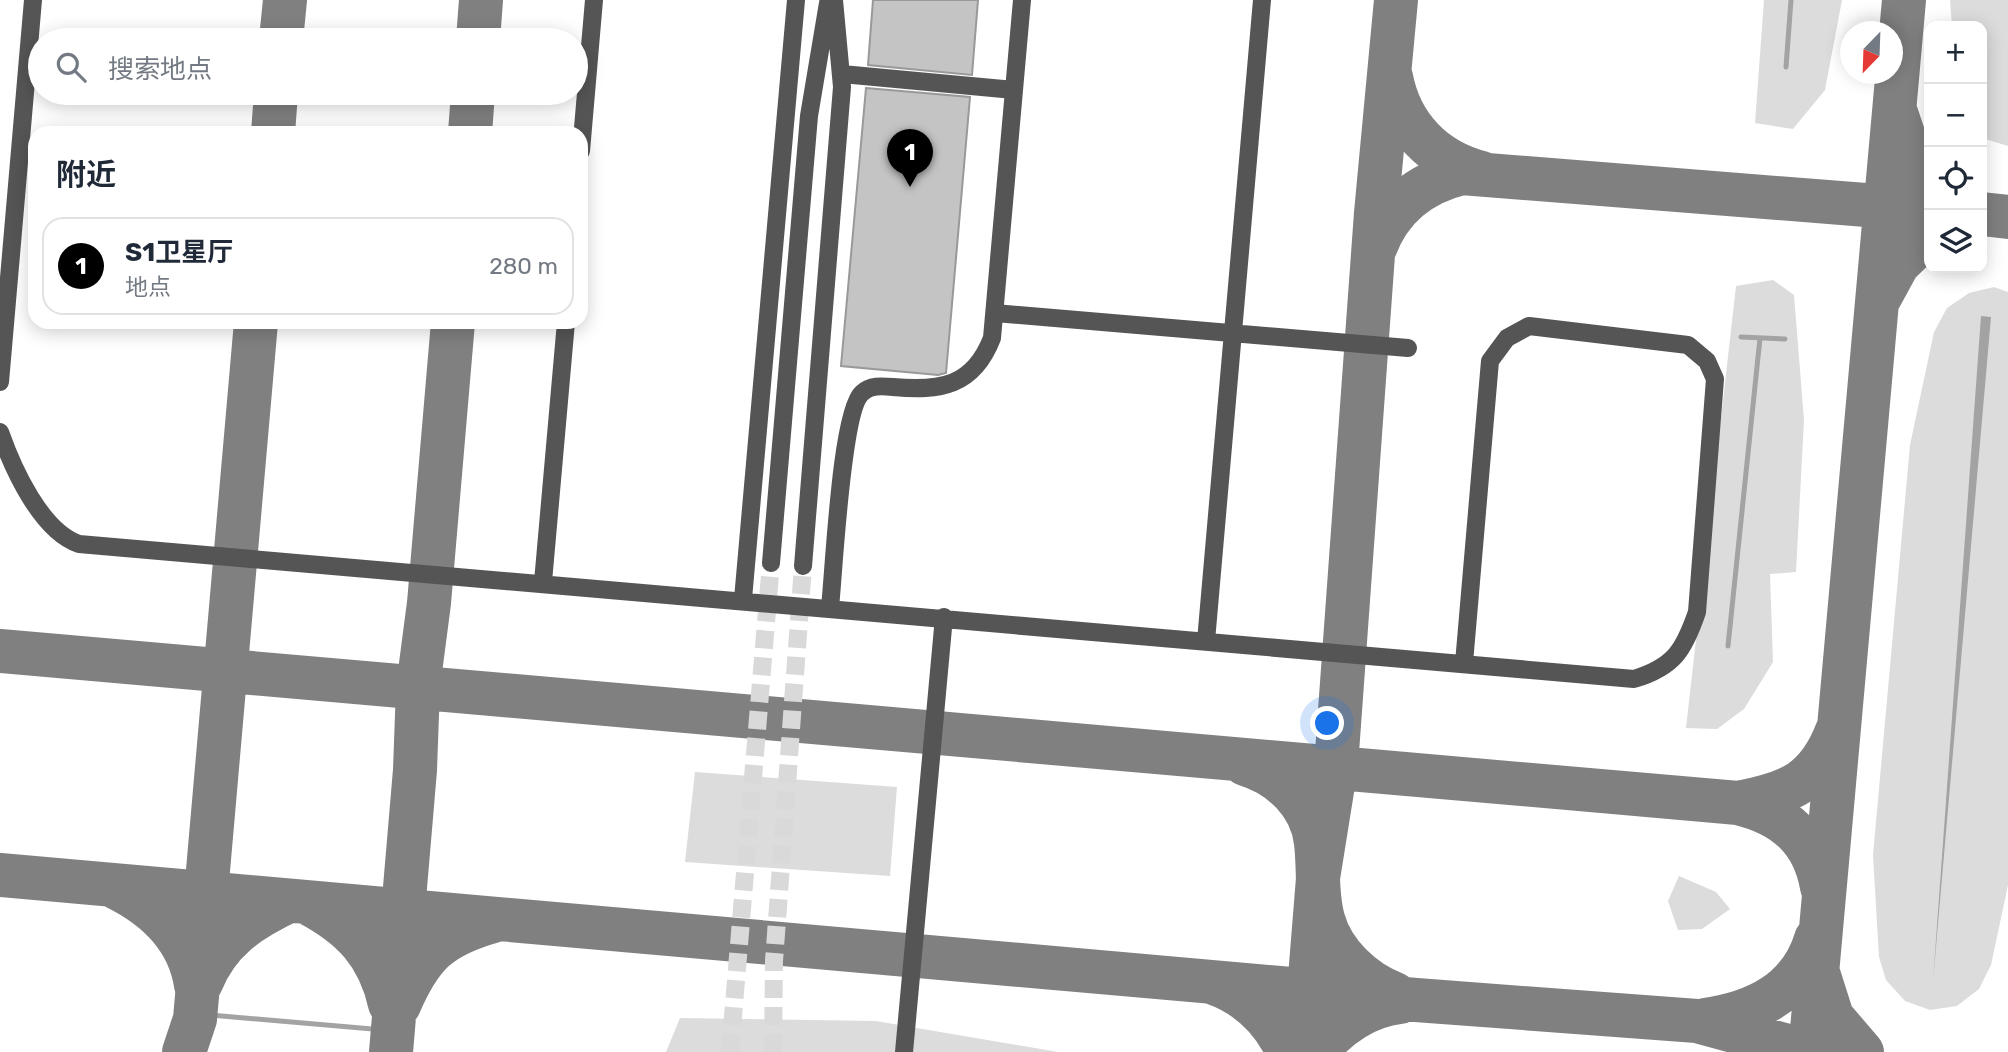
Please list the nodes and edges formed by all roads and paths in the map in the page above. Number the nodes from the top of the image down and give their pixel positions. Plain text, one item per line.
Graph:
1 (33, 0) edge
2 (594, 0) edge
3 (796, 0) edge
4 (828, 0) edge
5 (834, 0) edge
6 (1022, 0) edge
7 (1262, 0) edge
8 (31, 28) edge
9 (28, 58) edge
10 (588, 70) edge
11 (842, 74) junction
12 (1014, 90) junction
13 (585, 105) edge
14 (583, 126) edge
15 (995, 313) junction
16 (565, 329) edge
17 (1233, 332) junction
18 (1408, 348) dead end
19 (0, 382) edge
20 (0, 432) edge
21 (771, 563) tunnel mouth
22 (803, 566) tunnel mouth
23 (543, 582) junction
24 (743, 599) junction
25 (830, 607) junction
26 (944, 617) junction
27 (1206, 641) junction
28 (1464, 663) junction
29 (904, 1052) edge

1 - 8 lane
2 - 10 lane
3 - 24 lane
4 - 21 lane
5 - 11 lane
6 - 12 lane
7 - 17 lane
9 - 19 lane
11 - 12 lane
11 - 22 lane
12 - 15 lane
13 - 14 lane
15 - 17 lane
15 - 25 lane
16 - 23 lane
17 - 18 lane
17 - 27 lane
20 - 23 lane
23 - 24 lane
24 - 25 lane
25 - 26 lane
26 - 27 lane
26 - 29 lane
27 - 28 lane
28 - 28 lane

